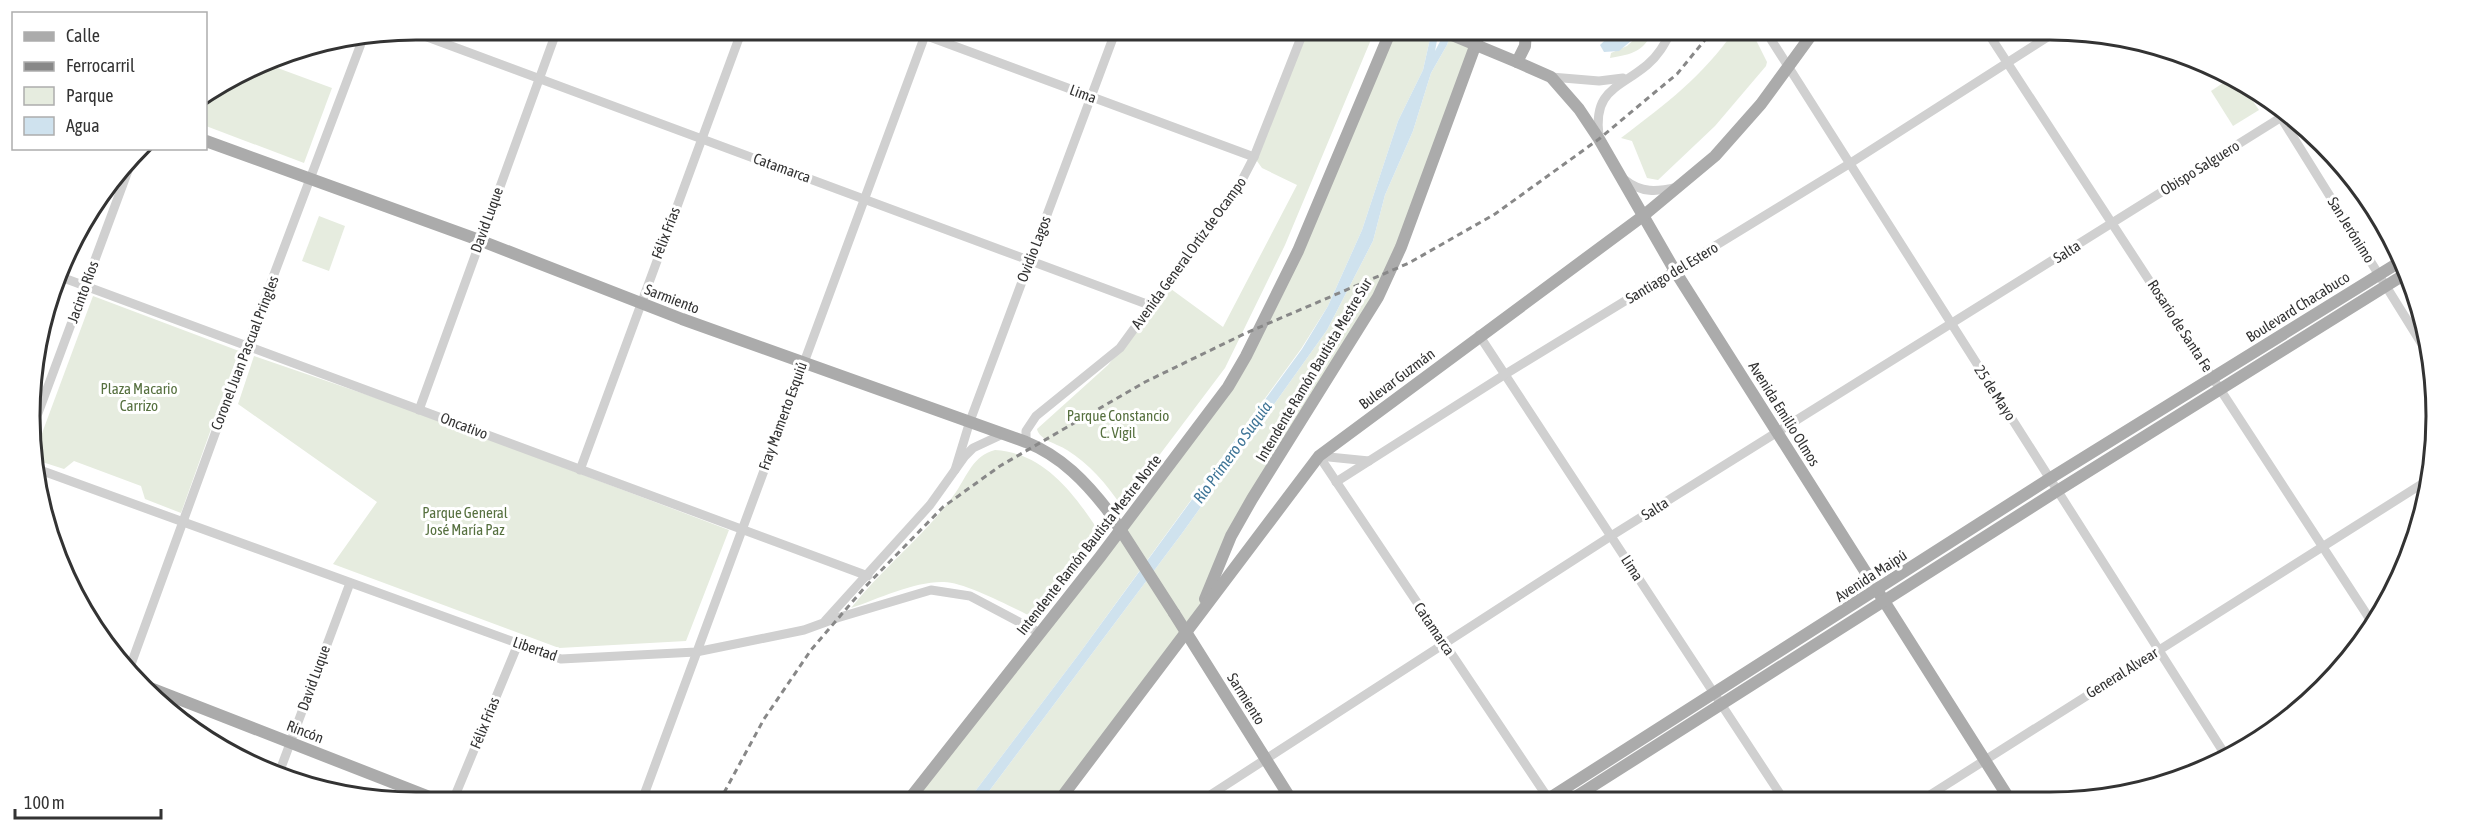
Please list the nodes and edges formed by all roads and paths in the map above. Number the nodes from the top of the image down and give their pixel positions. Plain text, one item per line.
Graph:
1 (436, 40) edge
2 (553, 40) edge
3 (738, 40) edge
4 (923, 40) edge
5 (944, 40) edge
6 (1112, 40) edge
7 (1300, 40) edge
8 (1387, 40) edge
9 (1464, 40) edge
10 (1477, 40) edge
11 (1526, 40) edge
12 (1666, 40) edge
13 (1771, 40) edge
14 (1807, 40) edge
15 (1992, 40) edge
16 (2043, 40) edge
17 (361, 45) edge
18 (1517, 62) junction
19 (2008, 64) junction
20 (1787, 69) junction
21 (1639, 71) junction
22 (1551, 77) junction
23 (539, 78) junction
24 (1091, 97) junction
25 (2279, 119) edge
26 (2292, 130) edge
27 (701, 138) junction
28 (1599, 139) junction
29 (207, 141) edge
30 (1254, 157) junction
31 (1849, 164) junction
32 (1621, 177) junction
33 (124, 180) edge
34 (311, 180) junction
35 (1682, 185) junction
36 (864, 199) junction
37 (1643, 216) junction
38 (2112, 223) junction
39 (479, 240) junction
40 (1030, 260) junction
41 (2394, 266) edge
42 (1675, 271) junction
43 (2379, 275) junction
44 (2399, 278) edge
45 (67, 279) edge
46 (85, 286) junction
47 (2386, 286) junction
48 (640, 302) junction
49 (1152, 306) junction
50 (1951, 325) junction
51 (1479, 335) junction
52 (2416, 335) edge
53 (247, 346) junction
54 (802, 363) junction
55 (1504, 375) junction
56 (2213, 377) junction
57 (2221, 388) junction
58 (40, 407) edge
59 (418, 410) junction
60 (970, 421) junction
61 (1779, 433) junction
62 (1003, 434) junction
63 (1026, 442) junction
64 (1319, 456) junction
65 (1369, 461) junction
66 (580, 470) junction
67 (955, 470) junction
68 (45, 472) edge
69 (2049, 479) junction
70 (1336, 482) junction
71 (2419, 486) edge
72 (2056, 490) junction
73 (184, 524) junction
74 (741, 529) junction
75 (1611, 536) junction
76 (2322, 546) junction
77 (867, 576) junction
78 (350, 583) junction
79 (1878, 596) junction
80 (2368, 616) edge
81 (1196, 618) junction
82 (821, 625) junction
83 (1186, 631) junction
84 (1040, 633) junction
85 (1443, 643) junction
86 (518, 644) junction
87 (2158, 650) junction
88 (696, 652) junction
89 (132, 662) edge
90 (162, 693) edge
91 (1717, 698) junction
92 (290, 742) junction
93 (2222, 750) edge
94 (1265, 759) junction
95 (1984, 760) junction
96 (281, 767) edge
97 (417, 792) edge
98 (457, 792) edge
99 (645, 792) edge
100 (915, 792) edge
101 (1068, 792) edge
102 (1215, 792) edge
103 (1286, 792) edge
104 (1543, 792) edge
105 (1561, 792) edge
106 (1582, 792) edge
107 (1779, 792) edge
108 (1934, 792) edge
109 (2005, 792) edge

1 - 23 street, Catamarca
2 - 23 street, David Luque
3 - 27 street, Félix Frías
4 - 36 street, Fray Mamerto Esquiú
5 - 24 street, Lima
6 - 24 street, Ovidio Lagos
7 - 30 street, Avenida General Ortiz de Ocampo
8 - 84 main road, Intendente Ramón Bautista Mestre Norte
9 - 18 main road, Avenida Emilio Olmos, bridge
10 - 81 main road, Intendente Ramón Bautista Mestre Sur
11 - 18 main road
12 - 21 street
13 - 20 street, 25 de Mayo
14 - 20 main road, Bulevar Guzmán
15 - 19 street, Rosario de Santa Fe
16 - 19 street, Santiago del Estero
17 - 34 street, Coronel Juan Pascual Pringles
18 - 22 main road, Avenida Emilio Olmos
19 - 31 street, Santiago del Estero
19 - 38 street, Rosario de Santa Fe
20 - 31 street, 25 de Mayo
20 - 35 main road, Bulevar Guzmán
21 - 22 street
21 - 28 street
22 - 28 main road, Avenida Emilio Olmos
23 - 27 street, Catamarca
23 - 39 street, David Luque
24 - 30 street, Lima
24 - 40 street, Ovidio Lagos
25 - 38 street, Obispo Salguero
26 - 43 street, San Jerónimo
27 - 36 street, Catamarca
27 - 48 street, Félix Frías
28 - 32 main road, Avenida Emilio Olmos
29 - 34 main road, Sarmiento
30 - 49 street, Avenida General Ortiz de Ocampo
31 - 42 street, Santiago del Estero
31 - 50 street, 25 de Mayo
32 - 35 street
32 - 37 main road, Avenida Emilio Olmos
33 - 46 street, Jacinto Ríos
34 - 39 main road, Sarmiento
34 - 53 street, Coronel Juan Pascual Pringles
35 - 37 main road, Bulevar Guzmán
36 - 40 street, Catamarca
36 - 54 street, Fray Mamerto Esquiú
37 - 42 main road, Avenida Emilio Olmos
37 - 51 main road, Bulevar Guzmán
38 - 50 street, Salta
38 - 56 street, Rosario de Santa Fe
39 - 48 main road, Sarmiento
39 - 59 street, David Luque
40 - 49 street, Catamarca
40 - 60 street, Ovidio Lagos
41 - 43 main road, Boulevard Chacabuco
42 - 55 street, Santiago del Estero
42 - 61 main road, Avenida Emilio Olmos
43 - 47 street, San Jerónimo
43 - 56 main road, Boulevard Chacabuco
44 - 47 main road, Boulevard Chacabuco
45 - 46 street, Oncativo
46 - 53 street, Oncativo
46 - 58 street, Jacinto Ríos
47 - 52 street, San Jerónimo
47 - 57 main road, Boulevard Chacabuco
48 - 54 main road, Sarmiento
48 - 66 street, Félix Frías
49 - 63 street, Avenida General Ortiz de Ocampo
50 - 61 street, Salta
50 - 69 street, 25 de Mayo
51 - 55 street, Lima
51 - 64 main road, Bulevar Guzmán
53 - 59 street, Oncativo
53 - 73 street, Coronel Juan Pascual Pringles
54 - 60 main road, Sarmiento
54 - 74 street, Fray Mamerto Esquiú
55 - 65 street, Santiago del Estero
55 - 75 street, Lima
56 - 57 street, Rosario de Santa Fe
56 - 69 main road, Avenida Maipú
57 - 72 main road, Avenida Maipú
57 - 76 street, Rosario de Santa Fe
59 - 66 street, Oncativo
60 - 62 main road, Sarmiento
60 - 67 street, Ovidio Lagos
61 - 75 street, Salta
61 - 79 main road, Avenida Emilio Olmos
62 - 63 main road, Sarmiento
62 - 67 street, Ovidio Lagos
63 - 83 main road, Sarmiento, bridge
64 - 65 street
64 - 70 street, Catamarca
64 - 81 main road, Bulevar Guzmán
65 - 70 street, Santiago del Estero
66 - 74 street, Oncativo
67 - 77 street, Ovidio Lagos
68 - 73 street, Libertad
69 - 72 street, 25 de Mayo
69 - 79 main road, Avenida Maipú
70 - 85 street, Catamarca
71 - 76 street, General Alvear
72 - 79 main road, Avenida Maipú
72 - 87 street, 25 de Mayo
73 - 78 street, Libertad
73 - 89 street, Coronel Juan Pascual Pringles
74 - 77 street, Oncativo
74 - 88 street, Fray Mamerto Esquiú
75 - 85 street, Salta
75 - 91 street, Lima
76 - 80 street, Rosario de Santa Fe
76 - 87 street, General Alvear
77 - 82 street, Ovidio Lagos
78 - 86 street, Libertad
78 - 92 street, David Luque
79 - 91 main road, Avenida Maipú
79 - 95 main road, Avenida Emilio Olmos
81 - 83 main road, Bulevar Guzmán
82 - 84 street, Libertad
82 - 88 street, Libertad
83 - 94 main road, Sarmiento
83 - 101 main road, Bulevar Guzmán
84 - 100 main road, Intendente Ramón Bautista Mestre Norte
85 - 94 street, Salta
85 - 104 street, Catamarca
86 - 88 street, Libertad
86 - 98 street, Félix Frías
87 - 93 street, 25 de Mayo
87 - 95 street, General Alvear
88 - 99 street, Fray Mamerto Esquiú
90 - 92 main road, Rincón
91 - 105 main road, Avenida Maipú
91 - 106 main road, Avenida Maipú
91 - 107 street, Lima
92 - 96 street, David Luque
92 - 97 main road, Rincón
94 - 102 street, Salta
94 - 103 main road, Sarmiento
95 - 108 street, General Alvear
95 - 109 main road, Avenida Emilio Olmos

